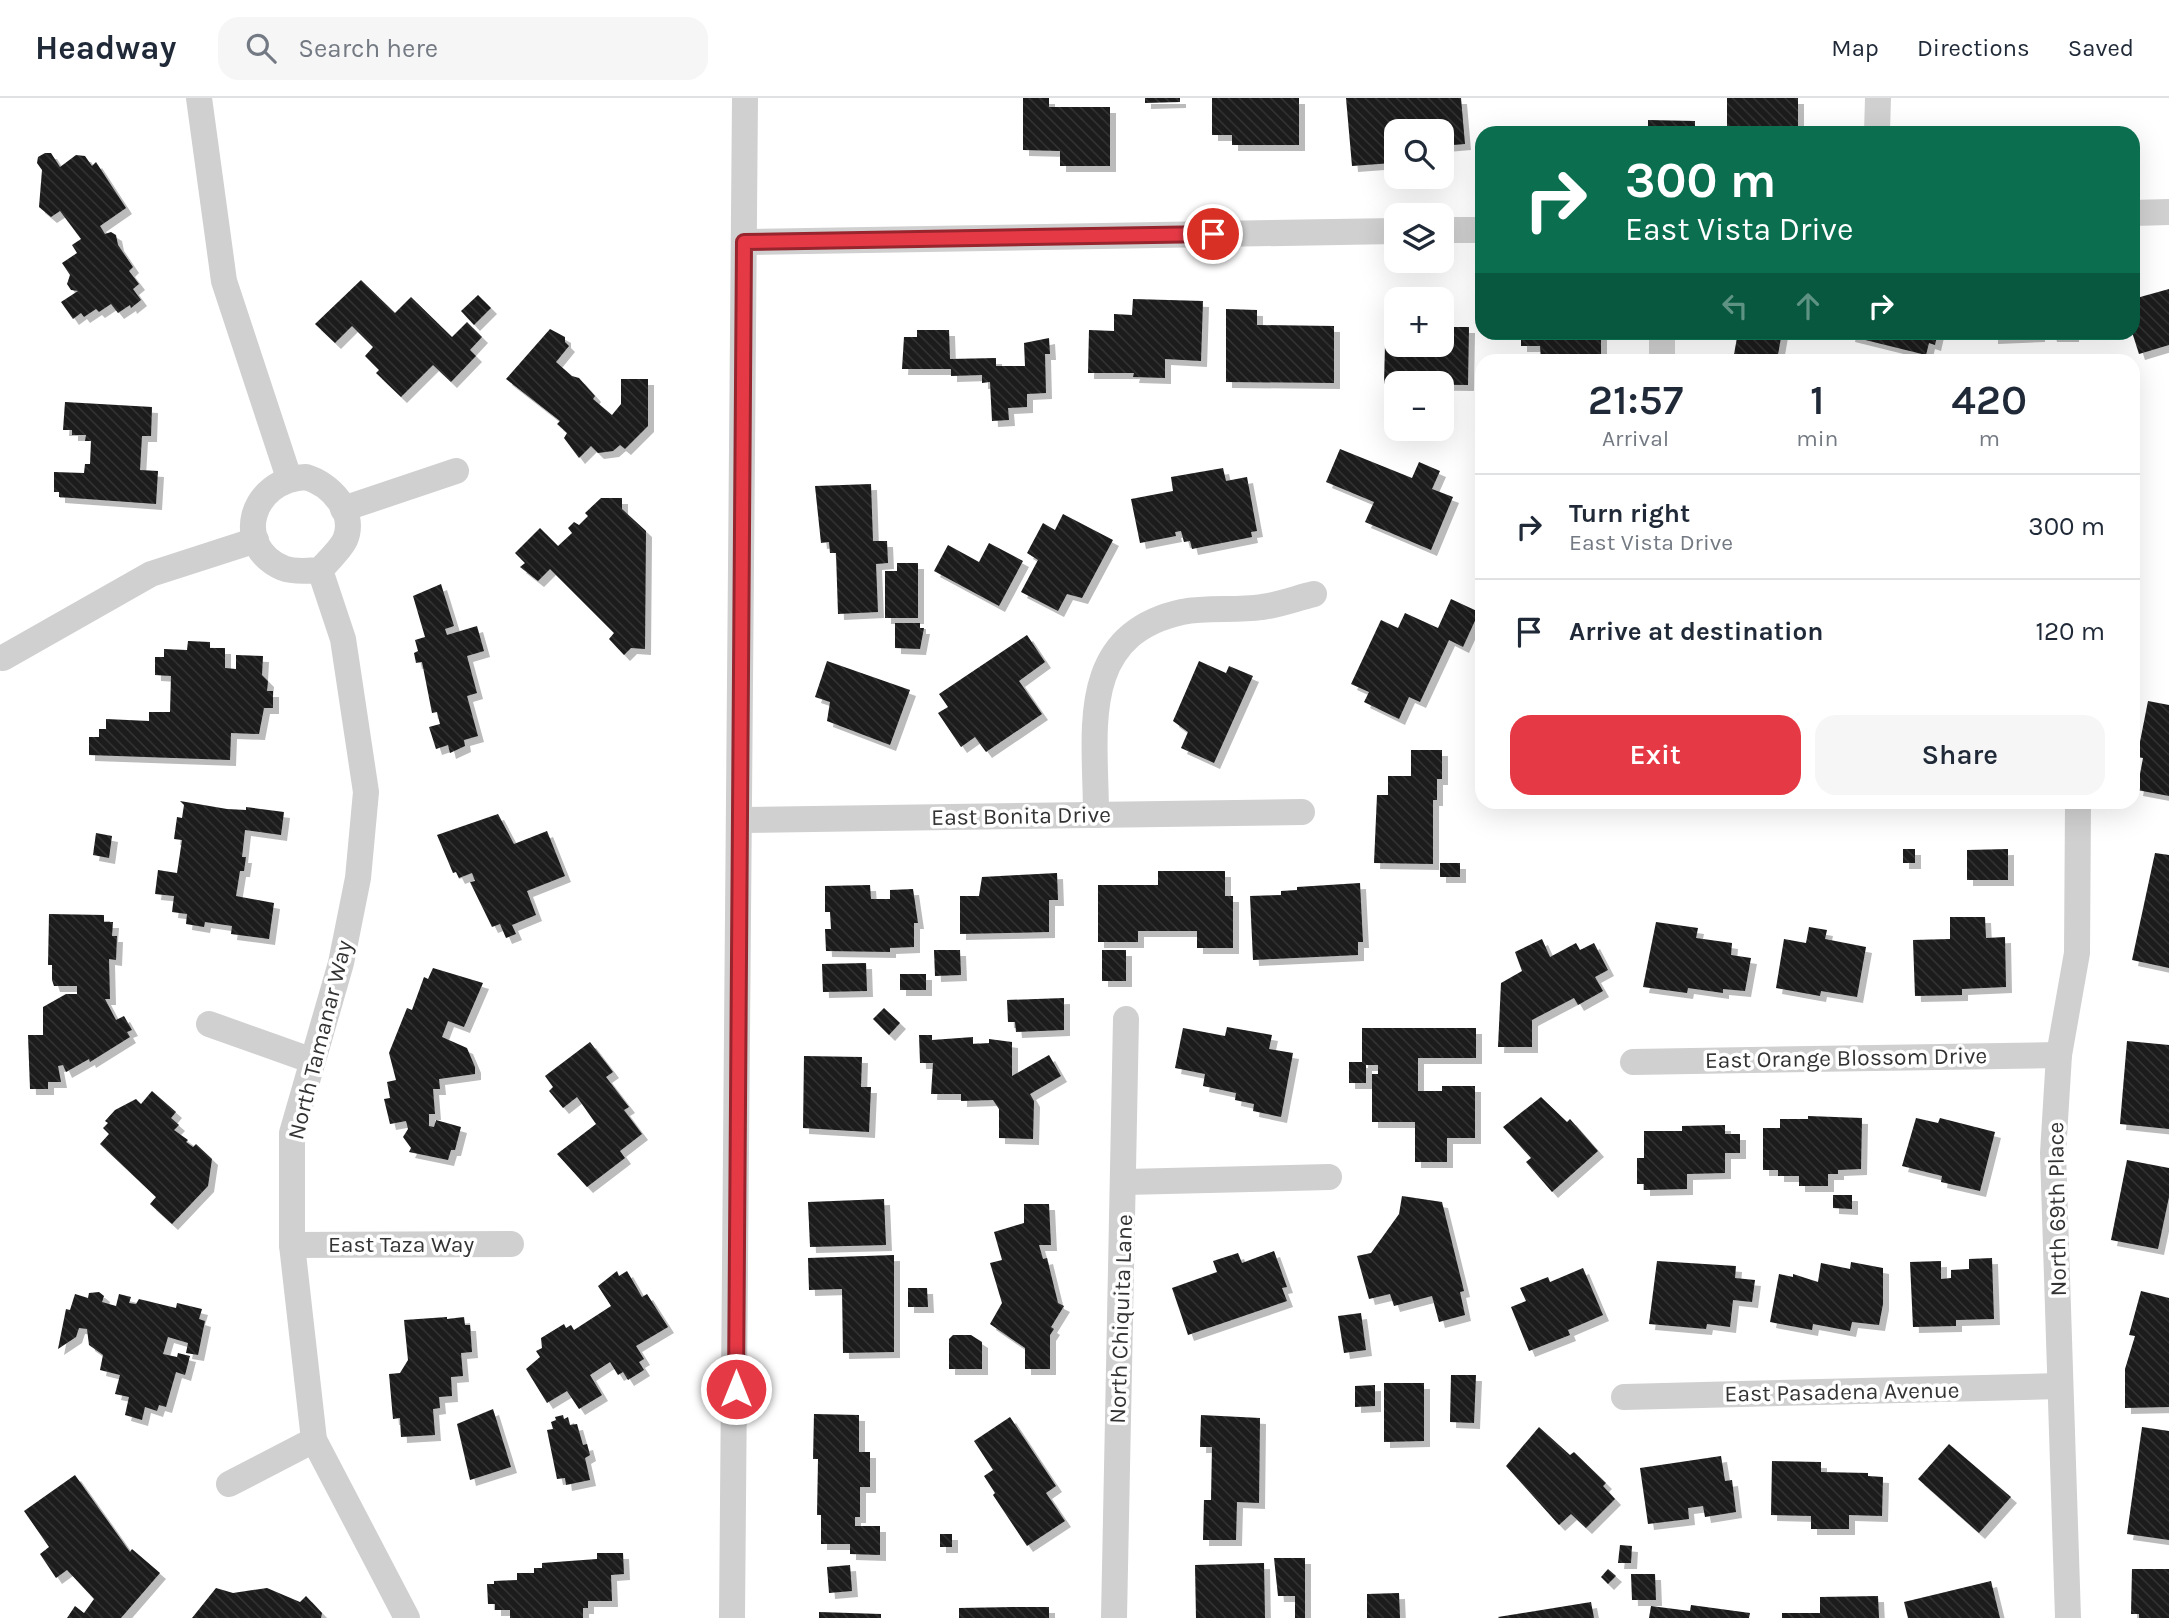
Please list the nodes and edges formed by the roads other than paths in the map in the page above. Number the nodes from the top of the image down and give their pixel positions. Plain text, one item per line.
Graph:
1 (199, 98) edge
2 (744, 98) edge
3 (1878, 98) edge
4 (1877, 126) edge
5 (2169, 212) edge
6 (2140, 213) edge
7 (1454, 230) edge
8 (1475, 230) edge
9 (1384, 231) edge
10 (744, 242) junction
11 (456, 471) dead end
12 (289, 478) junction
13 (343, 509) junction
14 (256, 540) junction
15 (320, 570) junction
16 (1314, 594) dead end
17 (3, 658) dead end
18 (2078, 809) edge
19 (1302, 812) dead end
20 (1096, 815) junction
21 (740, 820) junction
22 (1126, 1020) dead end
23 (209, 1024) dead end
24 (2059, 1055) junction
25 (313, 1061) junction
26 (1633, 1062) dead end
27 (1329, 1177) dead end
28 (1125, 1182) junction
29 (511, 1244) dead end
30 (292, 1245) junction
31 (2060, 1386) junction
32 (1625, 1397) dead end
33 (314, 1440) junction
34 (229, 1484) dead end
35 (407, 1618) edge
36 (732, 1618) edge
37 (1114, 1618) edge
38 (2068, 1618) edge

1 - 12 street
2 - 10 street
3 - 4 street
5 - 6 street
7 - 8 street
9 - 10 street
10 - 21 street
11 - 13 street
12 - 13 street
12 - 14 street
13 - 15 street
14 - 15 street
14 - 17 street
15 - 25 street, North Tamanar Way
16 - 20 street
18 - 24 street, North 69th Place
19 - 20 street, East Bonita Drive
20 - 21 street, East Bonita Drive
21 - 36 street
22 - 28 street, North Chiquita Lane
23 - 25 street
24 - 26 street, East Orange Blossom Drive
24 - 31 street, North 69th Place
25 - 30 street, North Tamanar Way
27 - 28 street
28 - 37 street, North Chiquita Lane
29 - 30 street, East Taza Way
30 - 33 street, North Tamanar Way
31 - 32 street, East Pasadena Avenue
31 - 38 street, North 69th Place
33 - 34 street
33 - 35 street, North Tamanar Way

